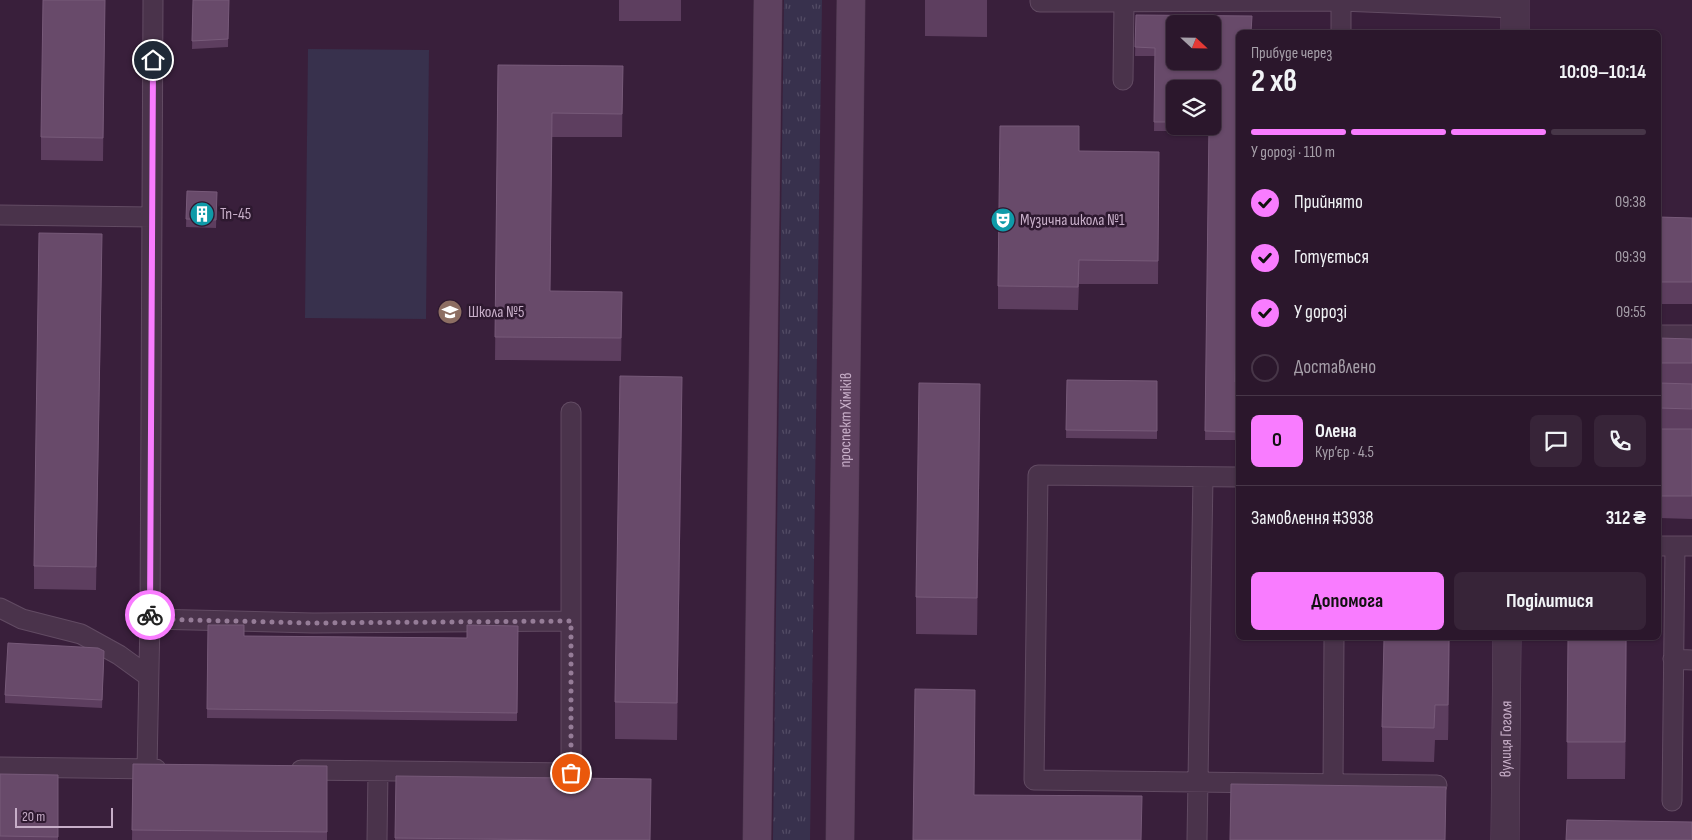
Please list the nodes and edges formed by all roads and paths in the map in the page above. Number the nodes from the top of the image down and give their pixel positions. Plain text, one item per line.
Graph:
1 (153, 0) edge
2 (768, 0) edge
3 (851, 0) edge
4 (1040, 0) edge
5 (1341, 1) edge
6 (1124, 2) junction
7 (1515, 13) edge
8 (1341, 30) edge
9 (1123, 80) dead end
10 (0, 215) edge
11 (152, 217) junction
12 (1661, 335) edge
13 (1692, 335) edge
14 (571, 412) dead end
15 (1203, 477) junction
16 (1236, 477) edge
17 (1675, 546) edge
18 (0, 608) edge
19 (150, 619) junction
20 (571, 621) junction
21 (1334, 640) edge
22 (1507, 640) edge
23 (1683, 659) edge
24 (148, 676) junction
25 (0, 768) edge
26 (147, 769) junction
27 (176, 769) edge
28 (282, 770) edge
29 (378, 771) junction
30 (1198, 782) junction
31 (1332, 782) junction
32 (1437, 785) edge
33 (1672, 801) dead end
34 (377, 840) edge
35 (758, 840) edge
36 (840, 840) edge
37 (1197, 840) edge
38 (1505, 840) edge

1 - 11 lane
2 - 35 main road
3 - 36 main road, проспект Хіміків
4 - 6 lane
5 - 6 lane
5 - 7 lane
5 - 8 lane
6 - 9 lane
10 - 11 lane
11 - 19 lane
12 - 13 lane
14 - 20 lane
15 - 16 lane
15 - 30 lane
15 - 30 lane
17 - 23 lane
18 - 24 lane
19 - 20 lane
19 - 24 lane
20 - 29 lane
21 - 31 lane
22 - 38 street, вулиця Гоголя
23 - 33 lane
24 - 26 lane
25 - 26 lane
26 - 27 lane
28 - 29 lane
29 - 34 lane
30 - 31 lane
30 - 37 lane
31 - 32 lane

